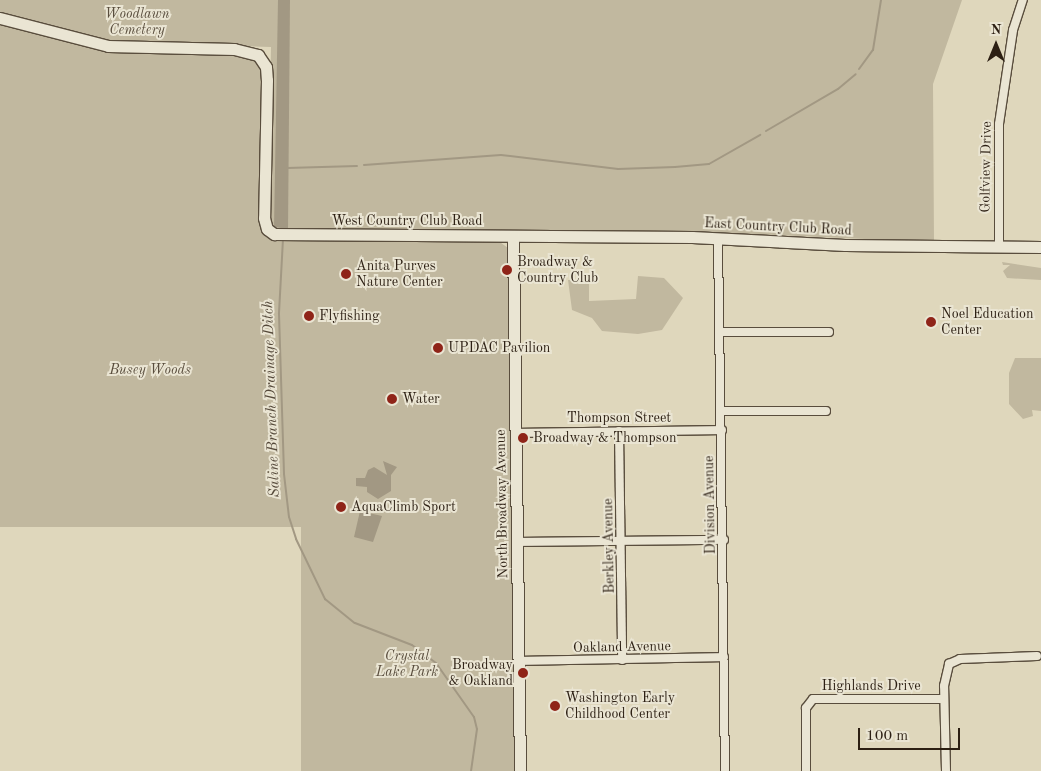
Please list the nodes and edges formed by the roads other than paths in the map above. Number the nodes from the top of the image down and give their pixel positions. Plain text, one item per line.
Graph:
1 (1024, 0) edge
2 (0, 18) edge
3 (513, 237) junction
4 (718, 238) junction
5 (998, 247) junction
6 (1041, 248) edge
7 (721, 332) junction
8 (829, 332) dead end
9 (722, 411) junction
10 (826, 411) dead end
11 (722, 430) junction
12 (619, 431) junction
13 (516, 432) junction
14 (622, 540) junction
15 (724, 540) junction
16 (518, 542) junction
17 (1037, 656) dead end
18 (724, 657) junction
19 (622, 660) junction
20 (520, 661) junction
21 (944, 699) junction
22 (520, 771) edge
23 (725, 771) edge
24 (806, 771) edge
25 (946, 771) edge

1 - 5 street, Golfview Drive
2 - 3 street, West Country Club Road
3 - 4 street, East Country Club Road
3 - 13 street, North Broadway Avenue
4 - 5 street, East Country Club Road
4 - 7 street, Division Avenue
5 - 6 street, East Country Club Road
7 - 8 street
7 - 9 street, Division Avenue
9 - 10 street
9 - 11 street, Division Avenue
11 - 12 street, Thompson Street
11 - 15 street, Division Avenue
12 - 13 street, Thompson Street
12 - 14 street, Berkley Avenue
13 - 16 street, North Broadway Avenue
14 - 15 street
14 - 16 street
14 - 19 street, Berkley Avenue
15 - 18 street, Division Avenue
16 - 20 street, North Broadway Avenue
17 - 21 street
18 - 19 street, Oakland Avenue
18 - 23 street, Division Avenue
19 - 20 street, Oakland Avenue
20 - 22 street, North Broadway Avenue
21 - 24 street, Highlands Drive
21 - 25 street

